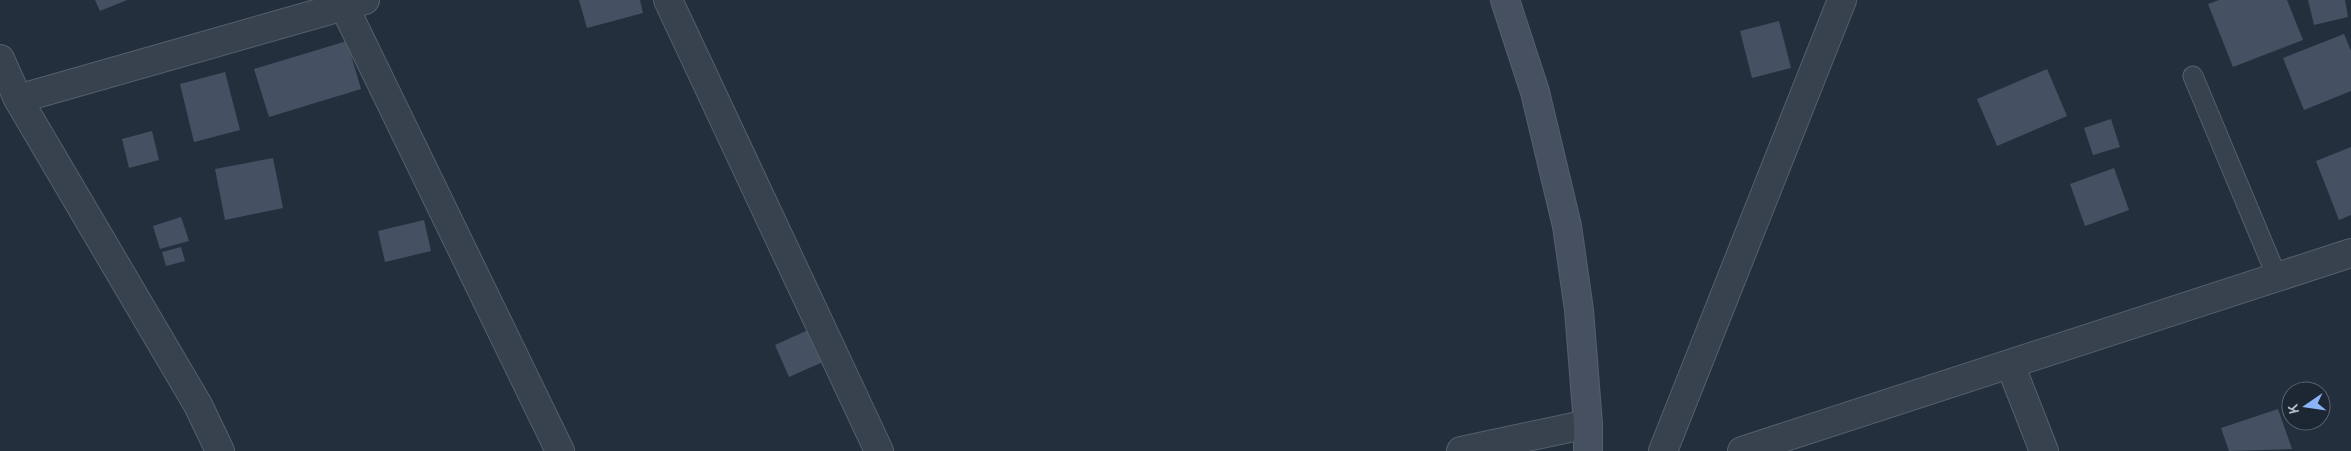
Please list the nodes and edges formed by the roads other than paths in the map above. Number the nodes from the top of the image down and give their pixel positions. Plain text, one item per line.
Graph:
1 (668, 0) edge
2 (1505, 0) edge
3 (1842, 0) edge
4 (350, 2) edge
5 (0, 60) edge
6 (2192, 76) dead end
7 (18, 98) junction
8 (2351, 253) edge
9 (2277, 277) junction
10 (2010, 364) junction
11 (1588, 424) junction
12 (220, 451) edge
13 (560, 451) edge
14 (879, 451) edge
15 (1461, 451) edge
16 (1588, 451) edge
17 (1663, 451) edge
18 (1742, 451) edge
19 (2044, 451) edge

1 - 14 street
2 - 11 main road
3 - 17 street
4 - 7 street
4 - 13 street
5 - 7 street
6 - 9 lane
7 - 12 street
8 - 9 street
9 - 10 street
10 - 18 street
10 - 19 street
11 - 15 street
11 - 16 main road

